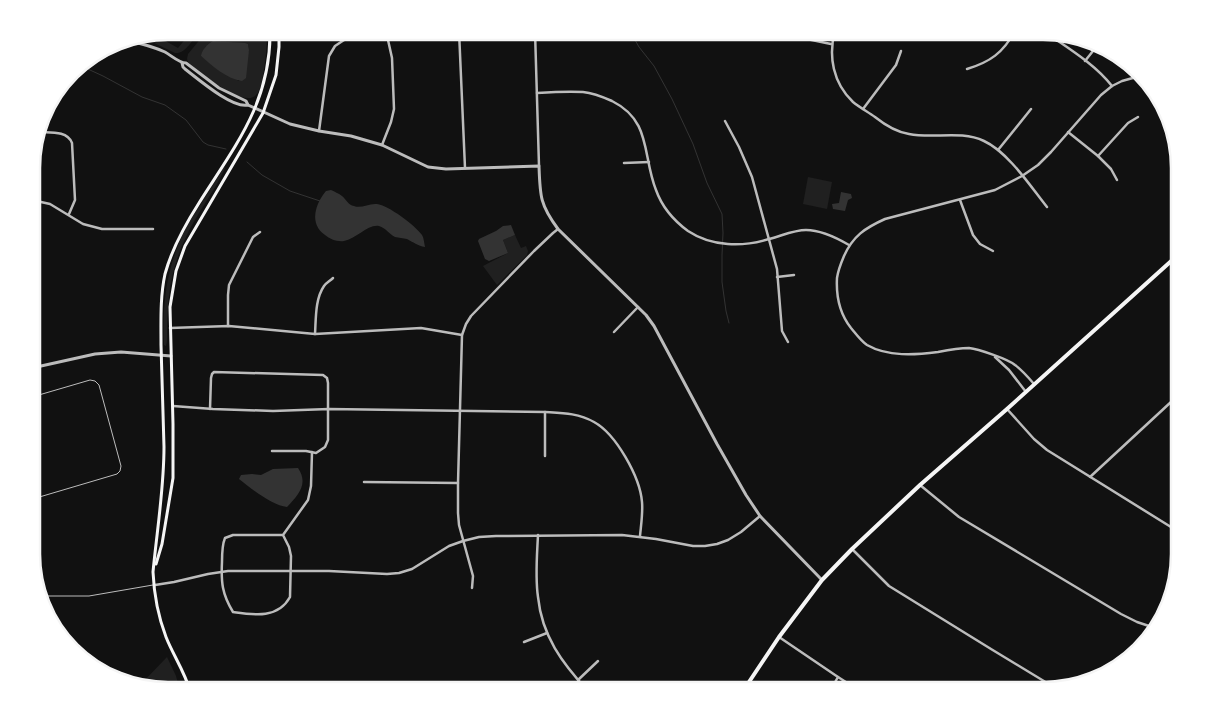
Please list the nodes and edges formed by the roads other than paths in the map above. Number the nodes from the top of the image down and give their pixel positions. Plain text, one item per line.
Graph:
1 (269, 40) edge
2 (278, 40) edge
3 (344, 40) edge
4 (388, 40) edge
5 (459, 40) edge
6 (535, 40) edge
7 (812, 40) edge
8 (832, 40) edge
9 (1009, 40) edge
10 (1058, 41) edge
11 (138, 43) edge
12 (831, 44) junction
13 (901, 51) dead end
14 (1093, 51) edge
15 (1085, 61) junction
16 (967, 69) dead end
17 (1133, 78) edge
18 (1112, 86) junction
19 (537, 93) junction
20 (863, 109) junction
21 (1031, 109) dead end
22 (260, 111) junction
23 (1138, 117) dead end
24 (725, 121) dead end
25 (319, 131) junction
26 (1068, 132) junction
27 (45, 133) edge
28 (382, 145) junction
29 (998, 150) junction
30 (1098, 156) junction
31 (649, 162) junction
32 (624, 163) dead end
33 (539, 166) junction
34 (465, 168) junction
35 (1022, 176) junction
36 (1117, 180) dead end
37 (960, 200) junction
38 (40, 202) edge
39 (1047, 207) dead end
40 (69, 215) junction
41 (154, 229) dead end
42 (558, 229) junction
43 (260, 232) dead end
44 (769, 239) junction
45 (849, 245) junction
46 (993, 251) dead end
47 (1171, 262) edge
48 (794, 275) dead end
49 (777, 277) junction
50 (333, 278) dead end
51 (638, 307) junction
52 (228, 326) junction
53 (170, 328) junction
54 (614, 332) dead end
55 (315, 334) junction
56 (462, 335) junction
57 (788, 342) dead end
58 (161, 355) junction
59 (171, 356) junction
60 (994, 356) junction
61 (40, 366) edge
62 (1034, 384) junction
63 (1026, 392) junction
64 (40, 395) edge
65 (1171, 402) edge
66 (173, 406) junction
67 (210, 409) junction
68 (329, 409) junction
69 (1007, 409) junction
70 (460, 411) junction
71 (545, 412) junction
72 (272, 451) dead end
73 (312, 452) junction
74 (545, 456) dead end
75 (1090, 477) junction
76 (364, 482) dead end
77 (458, 483) junction
78 (920, 485) junction
79 (40, 497) edge
80 (760, 516) junction
81 (1171, 526) edge
82 (283, 534) junction
83 (538, 535) junction
84 (640, 537) junction
85 (463, 541) junction
86 (852, 549) junction
87 (290, 571) junction
88 (153, 572) junction
89 (222, 572) junction
90 (822, 580) junction
91 (154, 585) junction
92 (472, 588) dead end
93 (47, 596) edge
94 (1148, 627) edge
95 (546, 632) junction
96 (779, 637) junction
97 (524, 642) dead end
98 (598, 661) dead end
99 (838, 677) junction
100 (578, 680) joint
101 (186, 682) edge
102 (749, 682) edge
103 (835, 682) edge
104 (846, 682) edge
105 (1045, 682) edge

1 - 22 main road
2 - 22 main road
3 - 25 street
4 - 28 street
5 - 34 street
6 - 19 street
7 - 12 street
8 - 12 street
9 - 16 street
10 - 15 street
11 - 22 street
12 - 20 street
13 - 20 street
14 - 15 street
15 - 18 street
17 - 18 street
18 - 26 street
19 - 31 street
19 - 33 street
20 - 29 street
21 - 29 street
22 - 25 street
22 - 53 main road
22 - 58 main road
23 - 30 street
24 - 44 street
25 - 28 street
26 - 30 street
26 - 35 street
27 - 40 street
28 - 34 street
29 - 35 street
30 - 36 street
31 - 32 street
31 - 44 street
33 - 34 street
33 - 42 street
35 - 37 street
35 - 39 street
37 - 45 street
37 - 46 street
38 - 40 street
40 - 41 street
42 - 51 street
42 - 56 street
43 - 52 street
44 - 45 street
44 - 49 street
45 - 60 street
47 - 62 main road
48 - 49 street
49 - 57 street
50 - 55 street
51 - 54 street
51 - 80 street
52 - 53 street
52 - 55 street
53 - 59 main road
55 - 56 street
56 - 70 street
58 - 59 street
58 - 61 street
58 - 88 main road
59 - 66 main road
60 - 62 street
60 - 63 street
62 - 63 main road
63 - 69 main road
64 - 79 lane
65 - 75 street
66 - 67 street
66 - 88 main road
67 - 68 street
67 - 68 street
68 - 70 street
68 - 73 street
69 - 75 street
69 - 78 main road
70 - 71 street
70 - 77 street
71 - 74 street
71 - 84 street
72 - 73 street
73 - 82 street
75 - 81 street
76 - 77 street
77 - 85 street
78 - 86 main road
78 - 94 street
80 - 84 street
80 - 90 street
82 - 87 street
82 - 89 street
83 - 84 street
83 - 85 street
83 - 95 street
85 - 87 street
85 - 92 street
86 - 90 main road
86 - 105 street
87 - 89 street
87 - 89 street
88 - 91 main road
89 - 91 street
90 - 96 main road
91 - 93 lane
91 - 101 main road
95 - 97 street
95 - 100 street
96 - 99 street
96 - 102 main road
98 - 100 street
99 - 103 street
99 - 104 street

